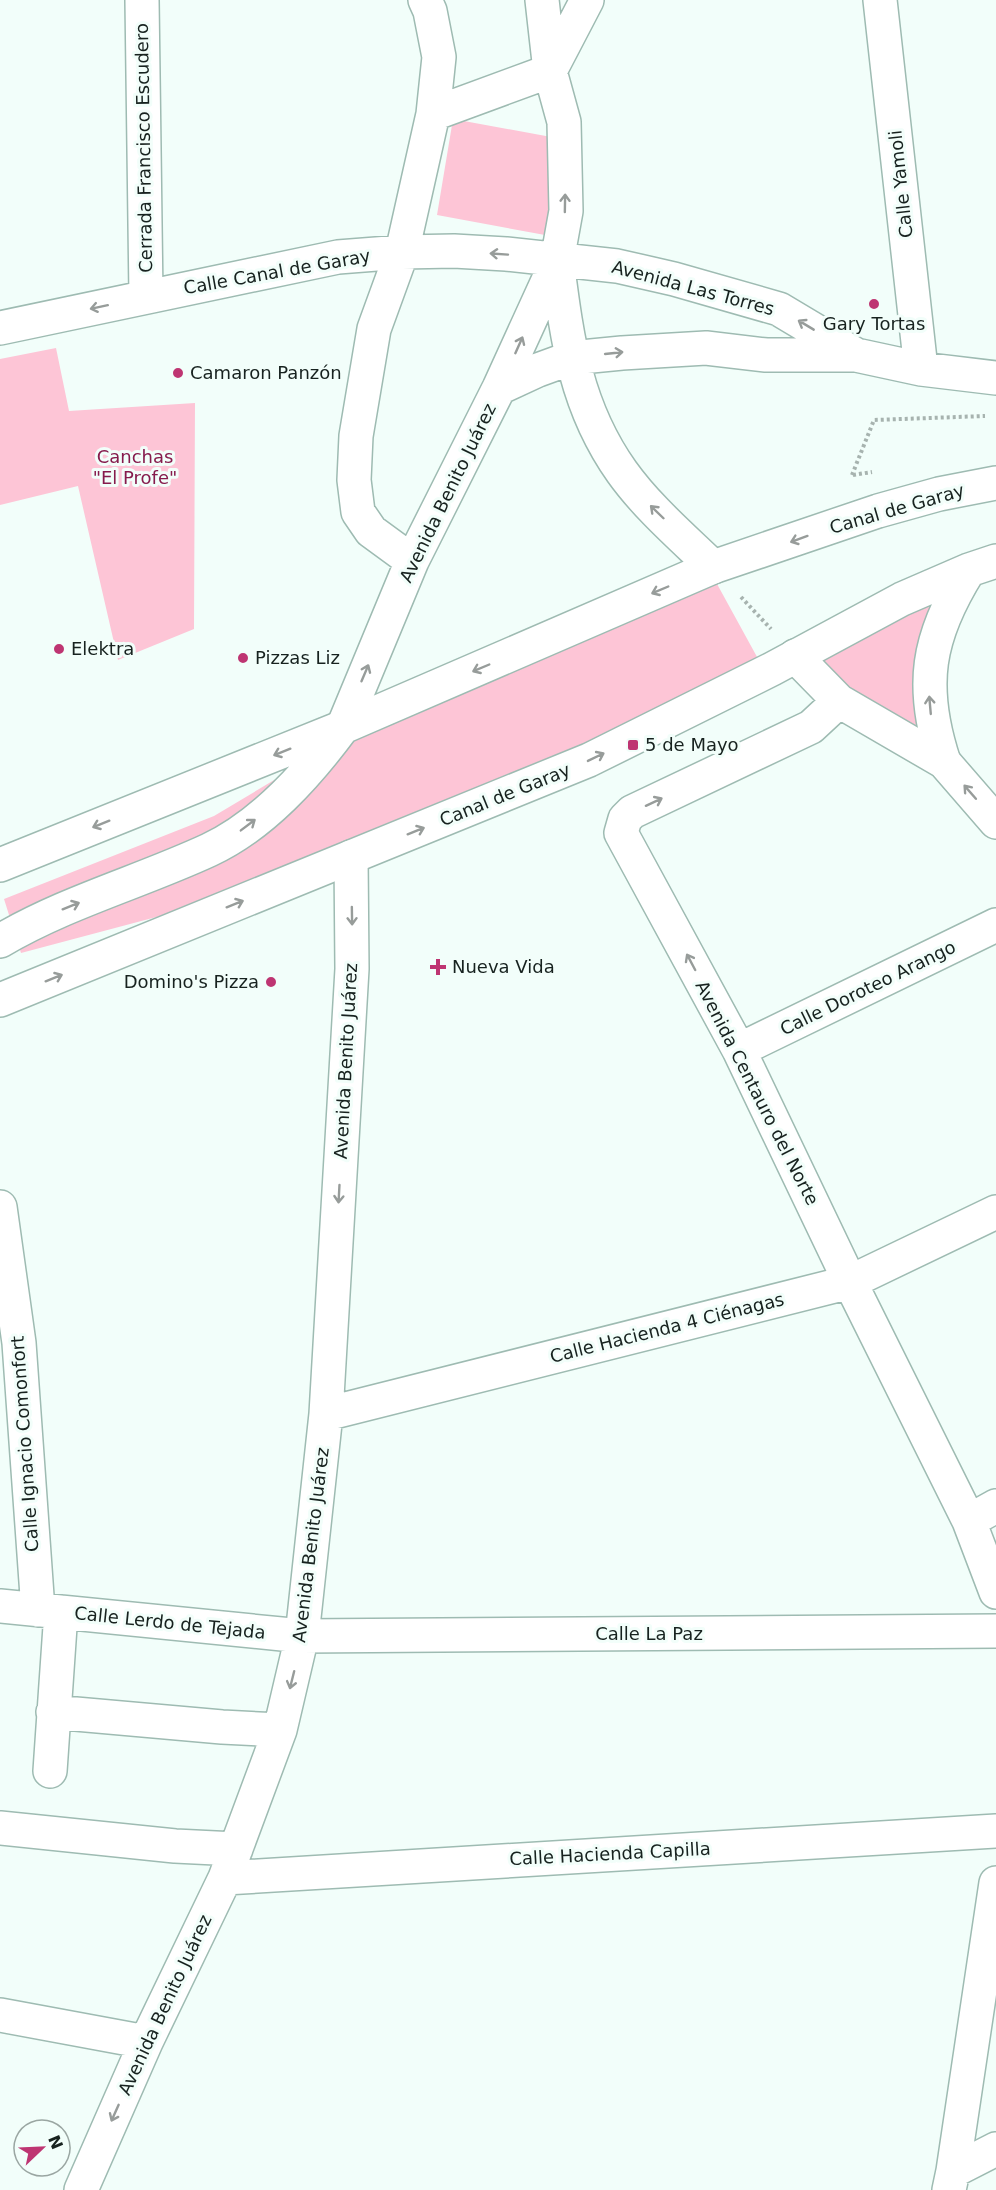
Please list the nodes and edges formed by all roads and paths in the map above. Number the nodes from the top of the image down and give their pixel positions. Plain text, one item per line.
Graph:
1 (142, 0) edge
2 (425, 0) edge
3 (542, 0) edge
4 (587, 0) edge
5 (880, 0) edge
6 (550, 71) junction
7 (433, 114) junction
8 (402, 252) junction
9 (557, 261) junction
10 (146, 297) junction
11 (0, 328) edge
12 (856, 355) junction
13 (571, 358) junction
14 (921, 369) junction
15 (996, 378) edge
16 (499, 388) junction
17 (996, 416) edge
18 (852, 475) dead end
19 (996, 483) edge
20 (412, 561) junction
21 (982, 566) edge
22 (713, 567) junction
23 (795, 656) junction
24 (839, 701) junction
25 (343, 727) junction
26 (944, 762) junction
27 (996, 822) edge
28 (351, 857) junction
29 (0, 865) edge
30 (996, 925) edge
31 (0, 941) edge
32 (0, 1000) edge
33 (739, 1050) junction
34 (0, 1207) edge
35 (996, 1212) edge
36 (850, 1282) junction
37 (326, 1414) junction
38 (983, 1514) edge
39 (996, 1592) edge
40 (0, 1606) edge
41 (49, 1611) junction
42 (996, 1631) edge
43 (302, 1636) junction
44 (53, 1712) junction
45 (280, 1730) junction
46 (50, 1771) dead end
47 (0, 1828) edge
48 (996, 1830) edge
49 (230, 1863) junction
50 (996, 1883) edge
51 (0, 2015) edge
52 (146, 2042) junction
53 (996, 2149) edge
54 (951, 2181) edge
55 (81, 2190) edge

1 - 10 street, Cerrada Francisco Escudero
2 - 7 street
3 - 6 street
4 - 6 street
5 - 14 street, Calle Yamoli
6 - 7 street
9 -> 6 street
7 - 8 street
9 -> 8 street, Calle Canal de Garay
8 - 10 street, Calle Canal de Garay
8 - 20 street
12 -> 9 street, Avenida Las Torres
9 - 13 street
16 -> 9 street, Avenida Benito Juárez
10 -> 11 street, Calle Canal de Garay
13 -> 12 street
12 - 14 street, Avenida Las Torres
13 - 16 street
22 -> 13 street
14 - 15 street, Avenida Las Torres
16 - 20 street, Avenida Benito Juárez
17 - 18 path
19 -> 22 street, Canal de Garay
25 -> 20 street, Avenida Benito Juárez
21 - 23 street, Canal de Garay
26 -> 21 street
22 - 23 path
22 -> 25 street, Canal de Garay
23 - 24 street
28 -> 23 street, Canal de Garay
24 - 26 street
33 -> 24 street, Avenida Centauro del Norte
25 -> 29 street, Canal de Garay
31 -> 25 street, Avenida Benito Juárez
27 -> 26 street
32 -> 28 street, Canal de Garay
28 -> 37 street, Avenida Benito Juárez
30 - 33 street, Calle Doroteo Arango
33 - 36 street, Avenida Centauro del Norte
34 - 41 street, Calle Ignacio Comonfort
35 - 36 street, Calle Hacienda 4 Ciénagas
36 - 37 street, Calle Hacienda 4 Ciénagas
36 - 38 street, Avenida Centauro del Norte
37 - 43 street, Avenida Benito Juárez
38 - 39 street, Avenida Centauro del Norte
40 - 41 street, Calle Lerdo de Tejada
41 - 43 street, Calle Lerdo de Tejada
41 - 44 street, Calle Ignacio Comonfort
42 - 43 street, Calle La Paz
43 -> 45 street, Avenida Benito Juárez
44 - 45 street
44 - 46 street, Calle Ignacio Comonfort
45 - 49 street, Avenida Benito Juárez
47 - 49 street, Calle Hacienda Capilla
48 - 49 street, Calle Hacienda Capilla
49 - 52 street, Avenida Benito Juárez
50 - 54 street
51 - 52 street
52 -> 55 street, Avenida Benito Juárez
53 - 54 street

